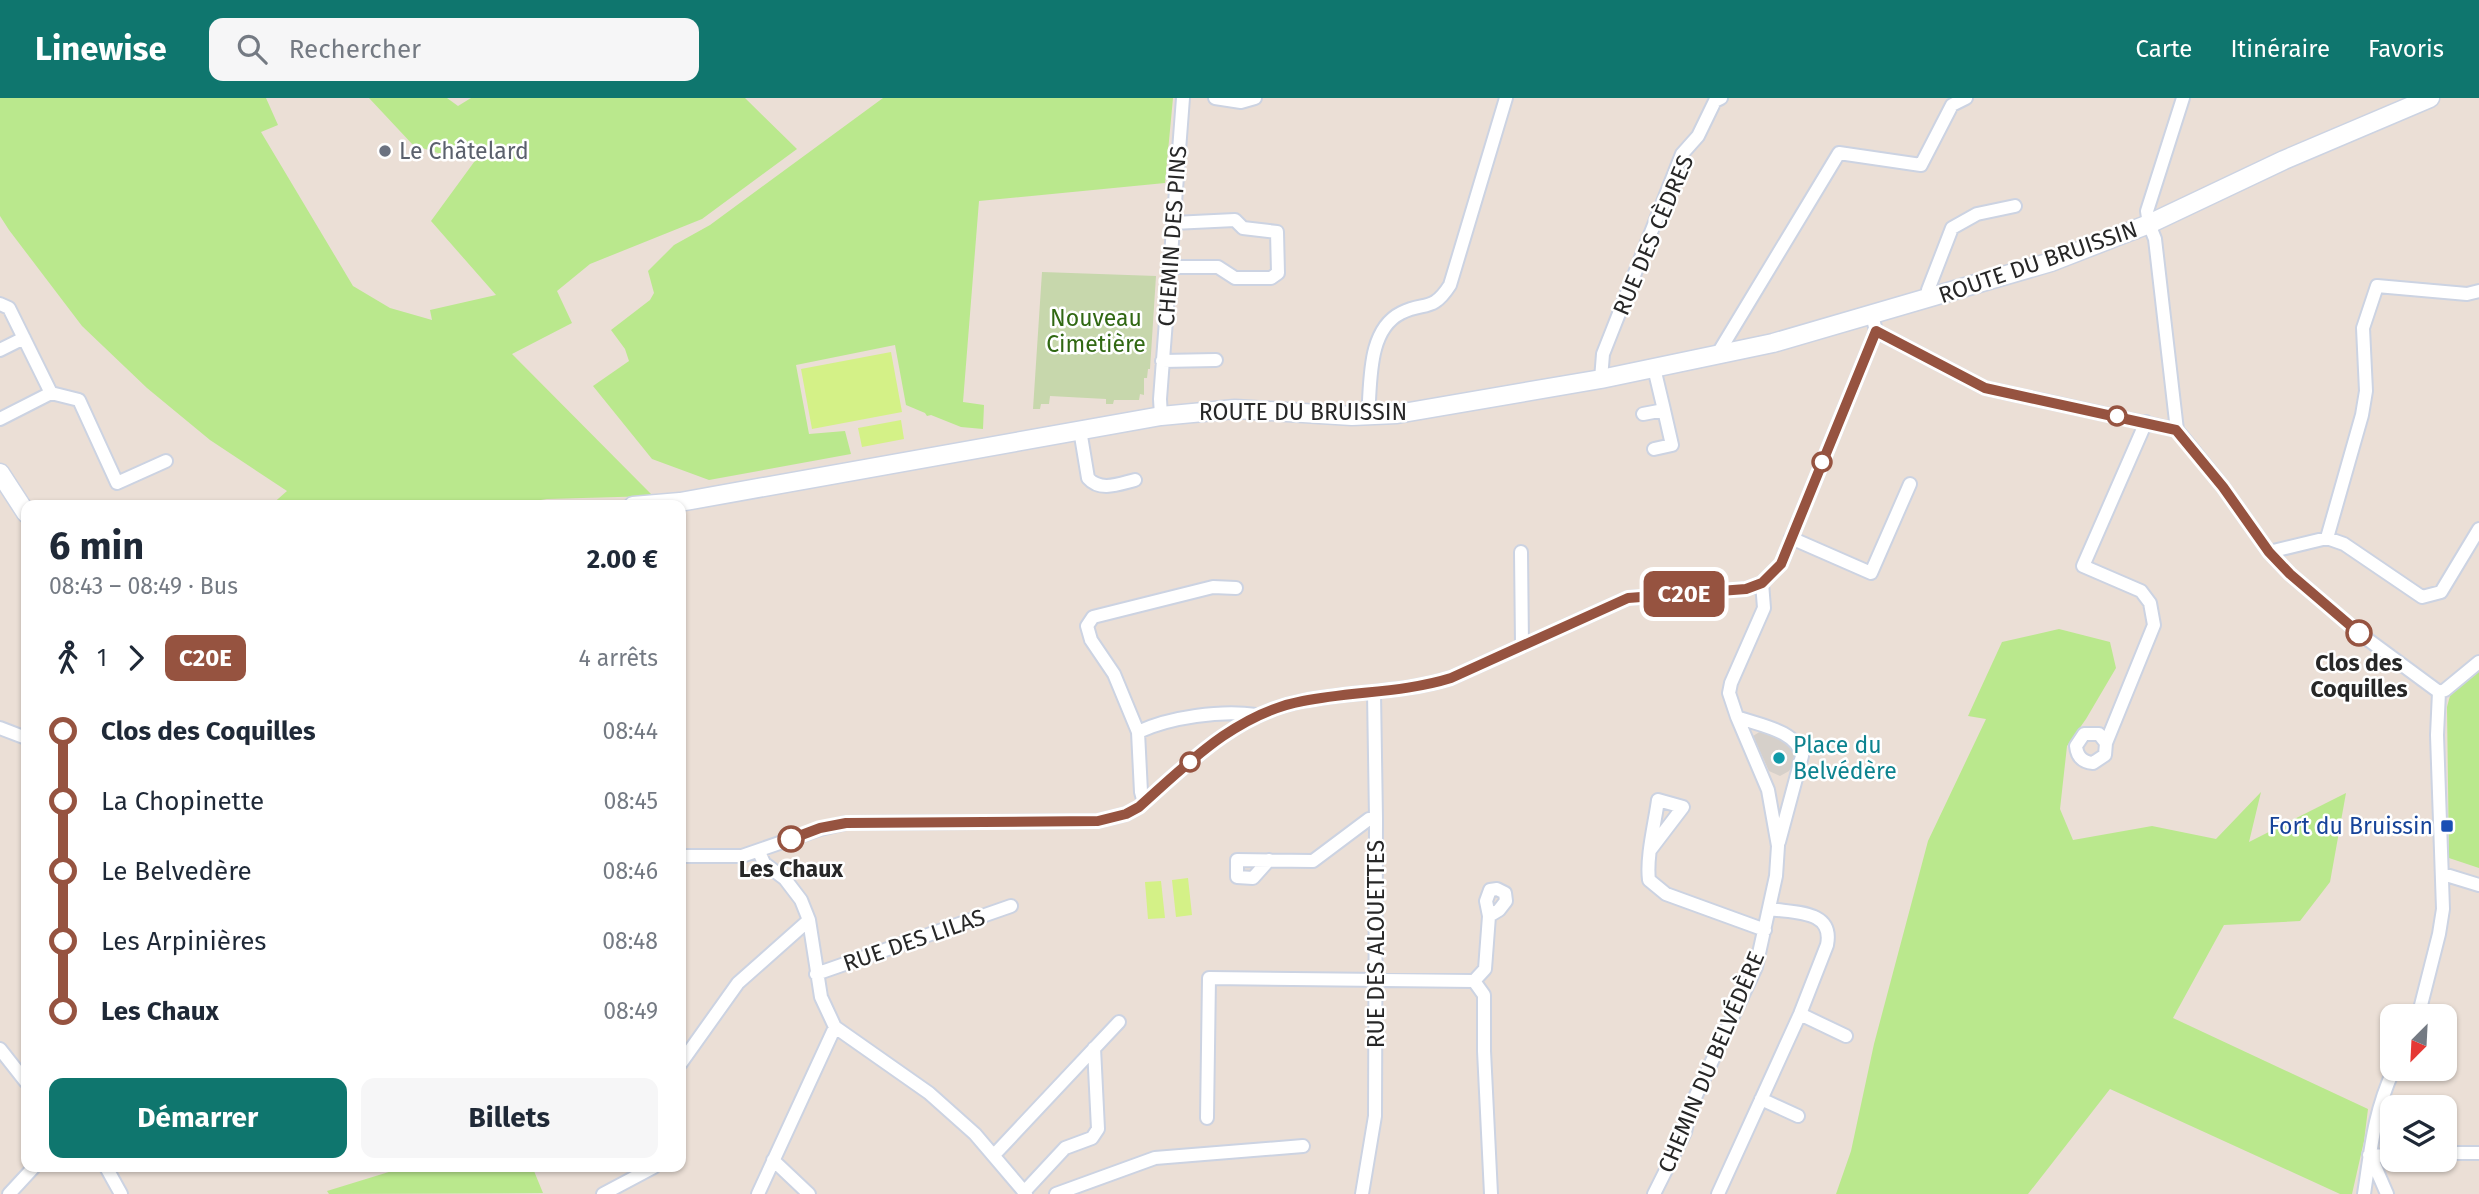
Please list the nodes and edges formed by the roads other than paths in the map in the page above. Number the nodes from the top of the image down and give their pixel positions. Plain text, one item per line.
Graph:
1 (1183, 98) edge
2 (1215, 98) edge
3 (1255, 98) edge
4 (1506, 98) edge
5 (1721, 98) edge
6 (2183, 98) edge
7 (2430, 98) edge
8 (1963, 99) edge
9 (2015, 206) dead end
10 (1173, 223) junction
11 (2148, 224) junction
12 (1170, 267) junction
13 (2479, 291) edge
14 (1927, 300) junction
15 (0, 304) edge
16 (1874, 323) junction
17 (24, 338) junction
18 (0, 350) edge
19 (1717, 355) junction
20 (1216, 360) dead end
21 (1163, 361) junction
22 (1654, 368) junction
23 (1601, 379) junction
24 (51, 393) junction
25 (1664, 410) junction
26 (1643, 414) dead end
27 (1161, 416) junction
28 (1368, 416) junction
29 (0, 419) edge
30 (2146, 422) junction
31 (1080, 430) junction
32 (2176, 430) junction
33 (1654, 449) dead end
34 (166, 461) dead end
35 (0, 473) edge
36 (1135, 481) dead end
37 (1910, 484) dead end
38 (686, 501) edge
39 (21, 505) edge
40 (2479, 529) edge
41 (1791, 538) junction
42 (2327, 538) junction
43 (1521, 552) dead end
44 (2269, 552) junction
45 (1762, 583) junction
46 (1236, 588) dead end
47 (1522, 646) junction
48 (2479, 662) edge
49 (2439, 692) junction
50 (1374, 694) junction
51 (1256, 715) junction
52 (1737, 717) junction
53 (0, 728) edge
54 (1138, 732) junction
55 (21, 736) edge
56 (2106, 743) dead end
57 (1794, 786) junction
58 (1768, 790) junction
59 (1144, 803) junction
60 (1376, 818) junction
61 (1778, 846) junction
62 (1651, 849) dead end
63 (759, 852) junction
64 (686, 856) edge
65 (1269, 860) dead end
66 (2443, 874) junction
67 (2479, 885) edge
68 (1012, 906) dead end
69 (1770, 909) junction
70 (1489, 916) dead end
71 (809, 920) junction
72 (1765, 930) junction
73 (816, 974) junction
74 (1376, 979) junction
75 (1474, 981) junction
76 (2421, 1004) edge
77 (1800, 1014) junction
78 (1119, 1022) dead end
79 (835, 1027) junction
80 (1846, 1036) dead end
81 (1094, 1048) junction
82 (0, 1049) edge
83 (686, 1056) edge
84 (21, 1076) edge
85 (2388, 1082) edge
86 (1761, 1099) junction
87 (1798, 1116) dead end
88 (1207, 1118) dead end
89 (1303, 1146) dead end
90 (2457, 1153) edge
91 (2479, 1153) edge
92 (994, 1155) junction
93 (2370, 1155) junction
94 (2380, 1155) edge
95 (773, 1160) junction
96 (29, 1172) edge
97 (109, 1172) edge
98 (645, 1172) edge
99 (1025, 1193) edge
100 (9, 1194) edge
101 (121, 1194) edge
102 (603, 1194) edge
103 (758, 1194) edge
104 (808, 1194) edge
105 (1056, 1194) edge
106 (1362, 1194) edge
107 (1491, 1194) edge
108 (1654, 1194) edge
109 (1718, 1194) edge
110 (2364, 1194) edge
111 (2387, 1194) edge

1 - 10 street, CHEMIN DES PINS
2 - 3 street
4 - 28 street
5 - 23 street, RUE DES CÈDRES
6 - 11 street
7 - 11 street, ROUTE DU BRUISSIN
8 - 19 street
9 - 14 street, ROUTE DU BRUISSIN
10 - 12 street, CHEMIN DES PINS
10 - 12 street
11 - 14 street, ROUTE DU BRUISSIN
11 - 32 street
12 - 21 street, CHEMIN DES PINS
13 - 42 street
14 - 16 street, ROUTE DU BRUISSIN
15 - 17 street
16 - 19 street, ROUTE DU BRUISSIN
16 - 30 street
16 - 41 street
17 - 18 street
17 - 24 street
19 - 22 street, ROUTE DU BRUISSIN
20 - 21 street
21 - 27 street, CHEMIN DES PINS
22 - 23 street, ROUTE DU BRUISSIN
22 - 25 street
23 - 28 street, ROUTE DU BRUISSIN
24 - 29 street
24 - 34 street
25 - 26 street
25 - 33 street
27 - 28 street, ROUTE DU BRUISSIN
27 - 31 street, ROUTE DU BRUISSIN
30 - 32 street
30 - 56 street
31 - 36 street
31 - 38 street, ROUTE DU BRUISSIN
32 - 44 street
35 - 39 street
37 - 41 street
40 - 42 street
41 - 45 street
42 - 44 street
43 - 47 street
44 - 49 street
45 - 47 street
45 - 52 street, CHEMIN DU BELVÉDÈRE
46 - 54 street
47 - 50 street
48 - 49 street
49 - 66 street
50 - 51 street
50 - 60 street, RUE DES ALOUETTES
51 - 54 street
51 - 59 street
52 - 57 street, CHEMIN DU BELVÉDÈRE
52 - 58 street, CHEMIN DU BELVÉDÈRE
53 - 55 street
54 - 59 street
57 - 58 street
57 - 61 street, CHEMIN DU BELVÉDÈRE
58 - 61 street, CHEMIN DU BELVÉDÈRE
59 - 63 street
60 - 65 street
60 - 74 street, RUE DES ALOUETTES
61 - 69 street, CHEMIN DU BELVÉDÈRE
62 - 72 street
63 - 64 street
63 - 71 street
66 - 67 street
66 - 76 street
68 - 73 street, RUE DES LILAS
69 - 72 street, CHEMIN DU BELVÉDÈRE
69 - 77 street
70 - 75 street
71 - 73 street
71 - 83 street
72 - 108 street, CHEMIN DU BELVÉDÈRE
73 - 79 street
74 - 75 street
74 - 88 street
74 - 106 street, RUE DES ALOUETTES
75 - 107 street
77 - 80 street
77 - 86 street
78 - 81 street
79 - 92 street
79 - 95 street
81 - 92 street
81 - 99 street
82 - 84 street
85 - 93 street
86 - 87 street
86 - 109 street
89 - 105 street
90 - 91 street
92 - 99 street
93 - 94 street
93 - 110 street
93 - 111 street
95 - 103 street
95 - 104 street
96 - 100 street
97 - 101 street
98 - 102 street

